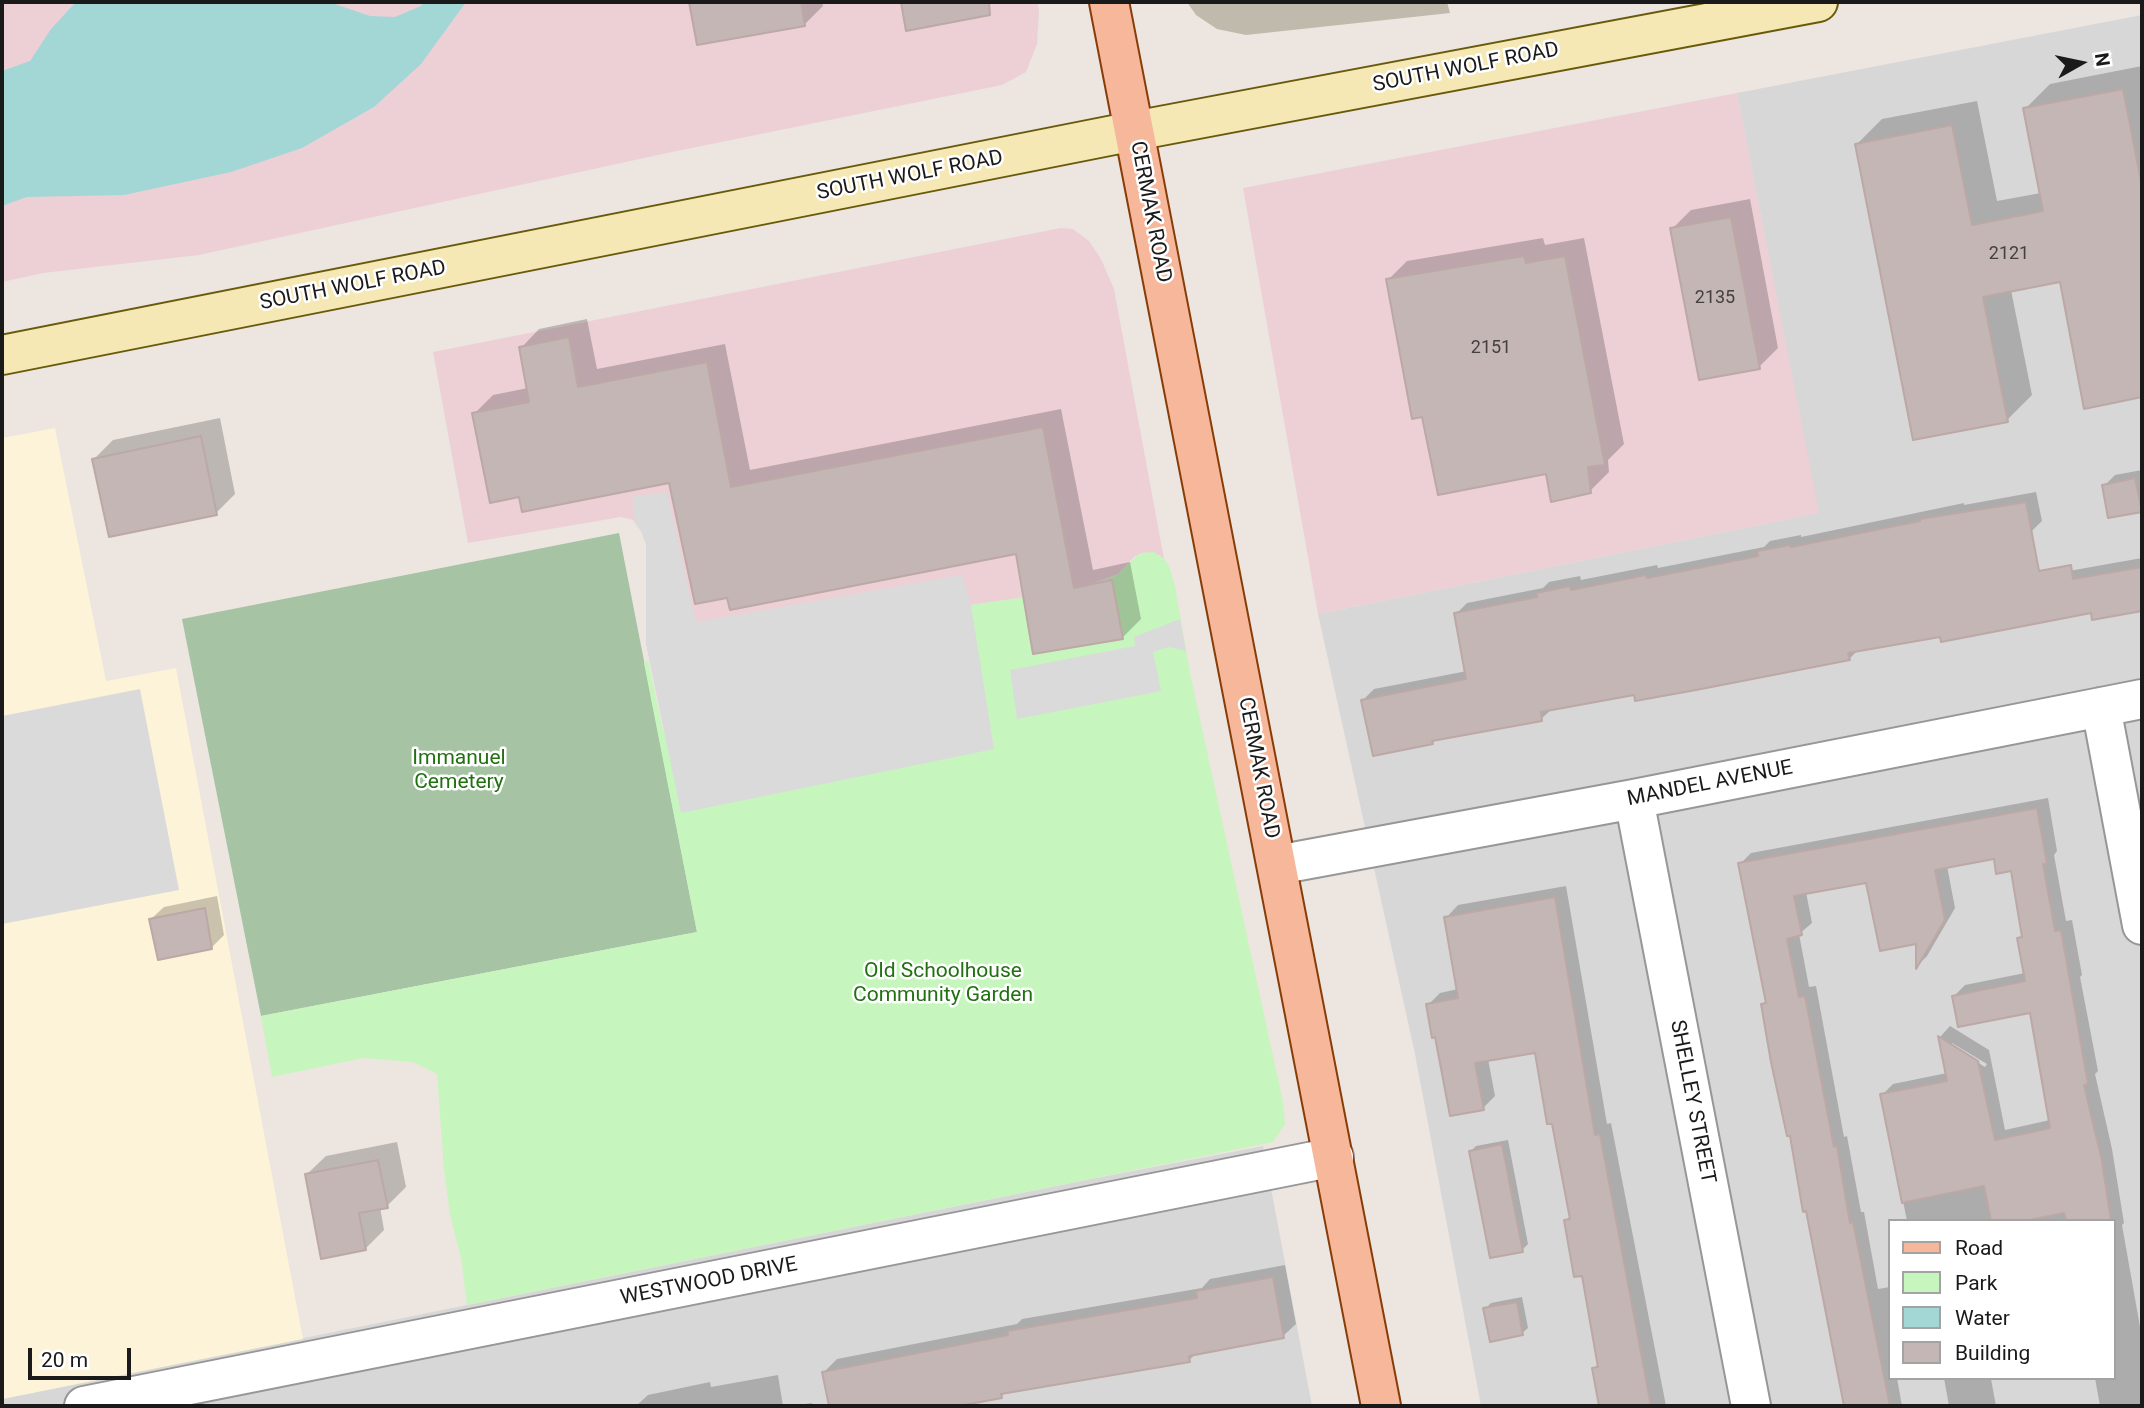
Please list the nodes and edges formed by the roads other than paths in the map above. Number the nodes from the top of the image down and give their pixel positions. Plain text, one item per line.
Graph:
1 (1109, 2) edge
2 (1818, 2) edge
3 (1134, 131) junction
4 (2, 355) edge
5 (2142, 699) edge
6 (2101, 707) junction
7 (1634, 799) junction
8 (1277, 865) junction
9 (2142, 925) edge
10 (1334, 1157) junction
11 (84, 1406) edge
12 (1381, 1406) edge
13 (1751, 1406) edge

1 - 3 main road, CERMAK ROAD
2 - 3 main road, SOUTH WOLF ROAD
3 - 4 main road, SOUTH WOLF ROAD
3 - 8 main road, CERMAK ROAD
5 - 6 street, MANDEL AVENUE
6 - 7 street, MANDEL AVENUE
6 - 9 street
7 - 8 street, MANDEL AVENUE
7 - 13 street, SHELLEY STREET
8 - 10 main road, CERMAK ROAD
10 - 11 street, WESTWOOD DRIVE
10 - 12 main road, CERMAK ROAD

